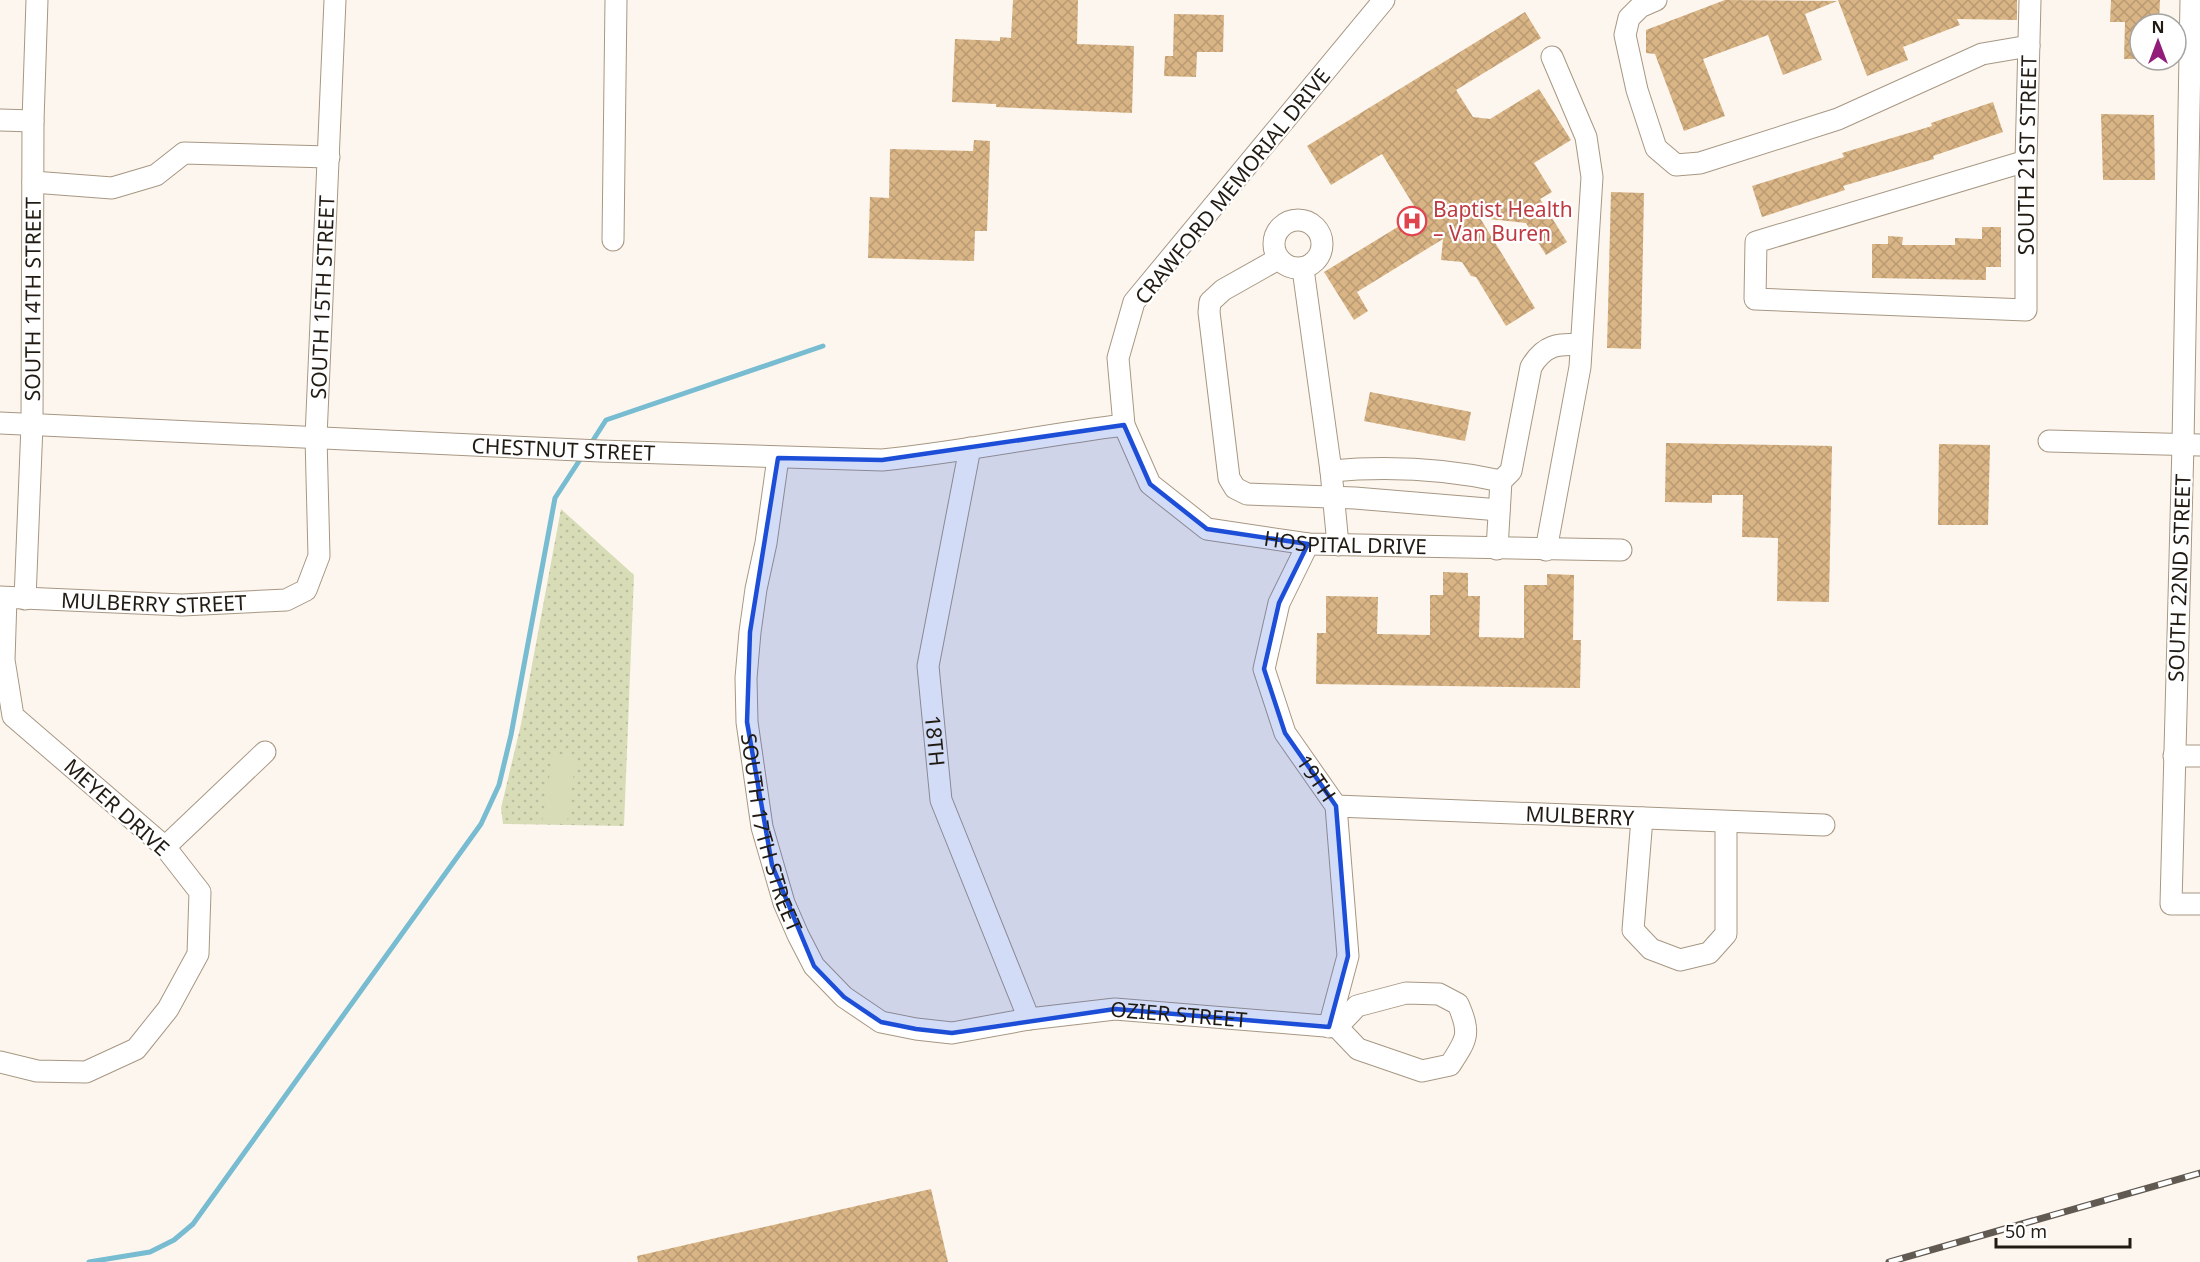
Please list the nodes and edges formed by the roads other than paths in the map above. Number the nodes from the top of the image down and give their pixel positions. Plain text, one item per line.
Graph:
1 (37, 0) edge
2 (335, 0) edge
3 (616, 0) edge
4 (1384, 0) edge
5 (1656, 0) edge
6 (2030, 0) edge
7 (2191, 0) edge
8 (2029, 46) junction
9 (1552, 57) dead end
10 (0, 120) edge
11 (33, 121) junction
12 (328, 157) junction
13 (2026, 161) junction
14 (33, 182) junction
15 (613, 240) dead end
16 (1278, 258) junction
17 (1303, 269) junction
18 (1581, 345) junction
19 (0, 423) edge
20 (1124, 424) junction
21 (32, 425) junction
22 (316, 437) junction
23 (2049, 441) dead end
24 (2191, 444) edge
25 (970, 448) junction
26 (778, 458) junction
27 (1331, 471) junction
28 (1501, 481) junction
29 (1333, 497) junction
30 (1499, 510) junction
31 (1308, 544) junction
32 (1338, 545) junction
33 (1497, 549) junction
34 (1546, 550) junction
35 (1621, 550) dead end
36 (306, 590) joint
37 (10, 598) edge
38 (265, 752) dead end
39 (2174, 756) junction
40 (2200, 756) edge
41 (1336, 806) junction
42 (1642, 818) junction
43 (1726, 822) junction
44 (1824, 825) dead end
45 (165, 847) junction
46 (2200, 904) edge
47 (1029, 1019) junction
48 (1333, 1027) junction
49 (0, 1062) edge

1 - 11 street, SOUTH 14TH STREET
2 - 12 street, SOUTH 15TH STREET
3 - 15 street
4 - 20 street, CRAWFORD MEMORIAL DRIVE
5 - 8 street
6 - 8 street, SOUTH 21ST STREET
7 - 24 street, SOUTH 22ND STREET
8 - 13 street, SOUTH 21ST STREET
9 - 18 street
10 - 11 street
11 - 14 street, SOUTH 14TH STREET
12 - 14 street
12 - 22 street, SOUTH 15TH STREET
13 - 13 street, SOUTH 21ST STREET
14 - 21 street, SOUTH 14TH STREET
16 - 17 street
16 - 17 street
16 - 29 street
17 - 27 street
18 - 28 street
18 - 34 street
19 - 21 street, CHESTNUT STREET
20 - 25 street, CHESTNUT STREET
20 - 31 street, HOSPITAL DRIVE
21 - 22 street, CHESTNUT STREET
21 - 37 street, SOUTH 14TH STREET
22 - 26 street, CHESTNUT STREET
22 - 36 street, SOUTH 15TH STREET
23 - 24 street
24 - 39 street, SOUTH 22ND STREET
25 - 26 street, CHESTNUT STREET
25 - 47 street, 18TH
26 - 47 street, SOUTH 17TH STREET
27 - 28 street
27 - 29 street
28 - 30 street
29 - 30 street
29 - 32 street
30 - 33 street
31 - 32 street, HOSPITAL DRIVE
31 - 41 street, 19TH
32 - 33 street, HOSPITAL DRIVE
33 - 34 street, HOSPITAL DRIVE
34 - 35 street, HOSPITAL DRIVE
36 - 37 street, MULBERRY STREET
37 - 45 street, MEYER DRIVE
38 - 45 street
39 - 40 street
39 - 46 street, SOUTH 22ND STREET
41 - 42 street, MULBERRY
41 - 48 street, 19TH
42 - 43 street, MULBERRY
42 - 43 street
43 - 44 street, MULBERRY
45 - 49 street, MEYER DRIVE
47 - 48 street, OZIER STREET
48 - 48 street

